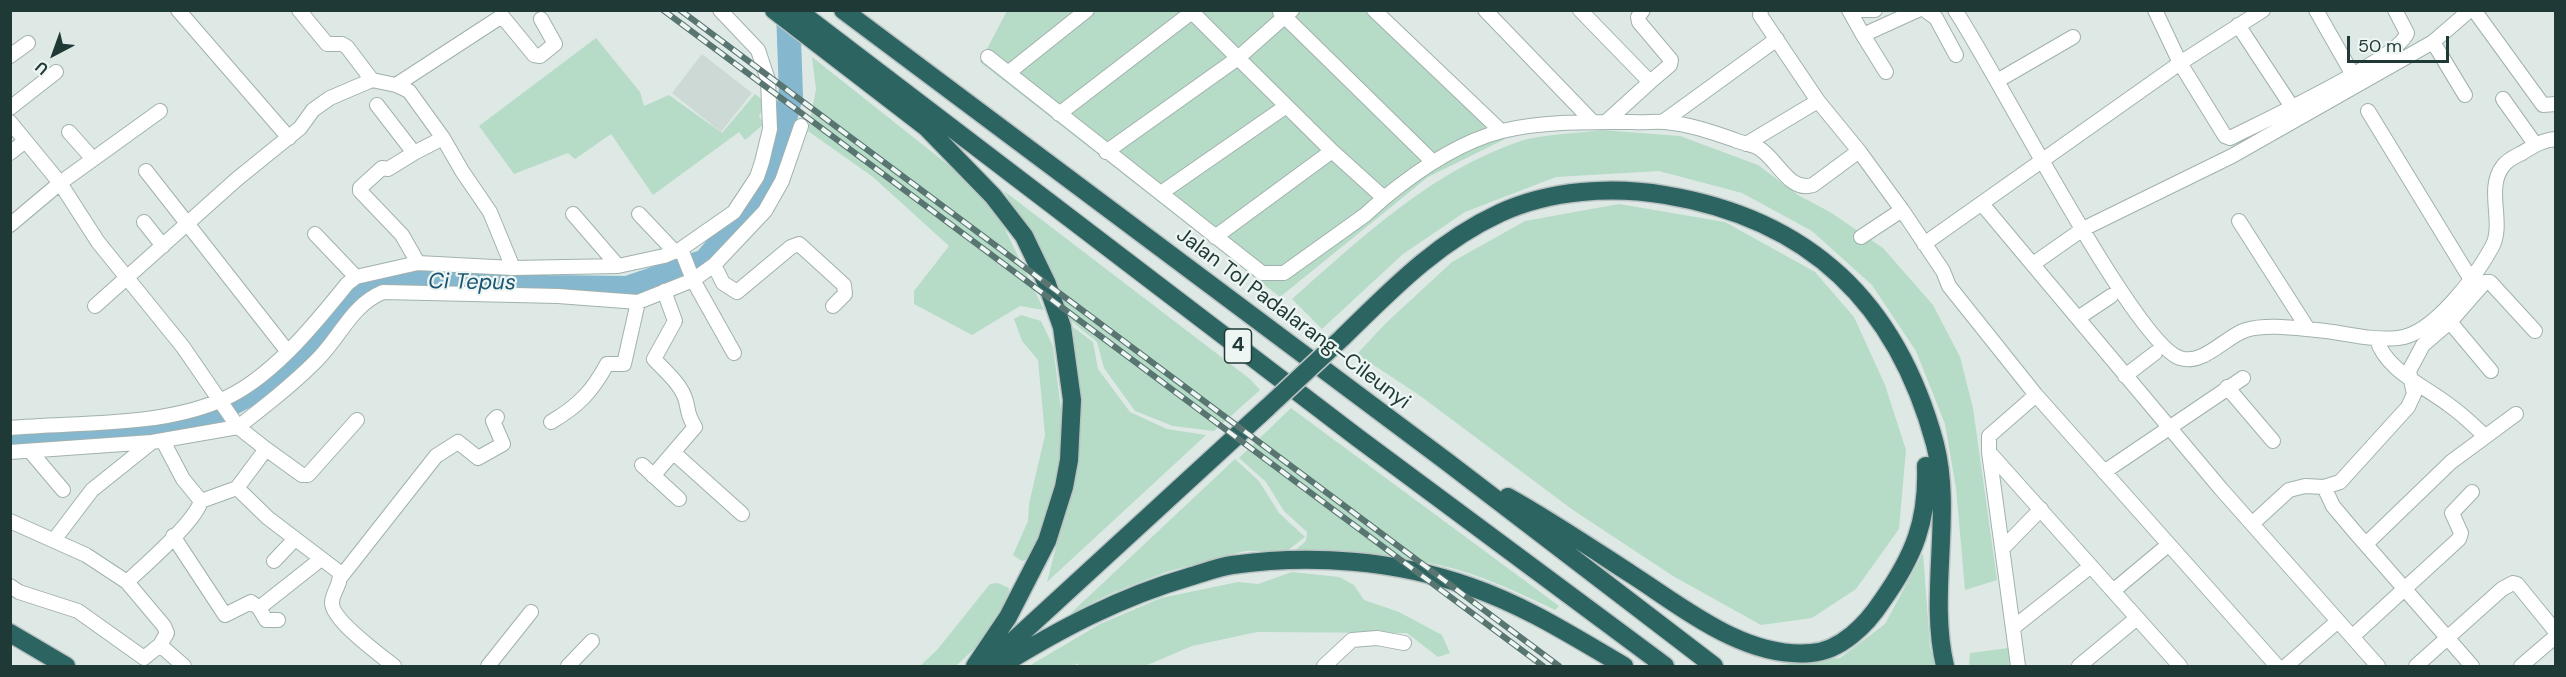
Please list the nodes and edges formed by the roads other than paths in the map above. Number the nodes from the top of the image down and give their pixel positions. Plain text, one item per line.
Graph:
1 (178, 10) edge
2 (299, 10) edge
3 (720, 10) edge
4 (774, 10) edge
5 (798, 10) edge
6 (843, 10) edge
7 (1087, 10) edge
8 (1374, 10) edge
9 (1485, 10) edge
10 (1580, 10) edge
11 (1643, 10) edge
12 (1761, 10) edge
13 (1848, 10) edge
14 (1863, 10) edge
15 (1875, 10) edge
16 (1918, 10) edge
17 (1925, 10) edge
18 (2155, 10) edge
19 (2263, 10) edge
20 (2316, 10) edge
21 (2395, 10) edge
22 (2472, 10) edge
23 (1191, 11) edge
24 (1956, 11) edge
25 (500, 13) edge
26 (1285, 13) edge
27 (541, 19) dead end
28 (2238, 25) junction
29 (812, 30) junction
30 (1863, 35) junction
31 (2073, 37) dead end
32 (1778, 39) junction
33 (2433, 42) junction
34 (28, 43) dead end
35 (1956, 55) dead end
36 (10, 56) edge
37 (988, 57) dead end
38 (1238, 58) junction
39 (2180, 63) junction
40 (56, 72) dead end
41 (1886, 72) dead end
42 (1008, 74) junction
43 (2353, 75) junction
44 (372, 80) junction
45 (1997, 81) junction
46 (1650, 82) junction
47 (396, 85) junction
48 (2465, 95) dead end
49 (2503, 99) dead end
50 (1818, 101) junction
51 (2556, 104) edge
52 (378, 105) dead end
53 (1285, 106) junction
54 (2292, 107) junction
55 (10, 108) edge
56 (160, 111) dead end
57 (2368, 111) dead end
58 (1059, 114) junction
59 (1599, 121) junction
60 (1664, 121) junction
61 (10, 122) edge
62 (801, 126) dead end
63 (1501, 131) junction
64 (69, 132) dead end
65 (289, 138) junction
66 (443, 138) junction
67 (2556, 139) edge
68 (24, 142) junction
69 (1746, 144) junction
70 (2535, 144) junction
71 (1859, 151) junction
72 (1106, 152) junction
73 (1332, 152) junction
74 (10, 153) edge
75 (414, 153) junction
76 (93, 159) junction
77 (1433, 162) junction
78 (2043, 163) junction
79 (146, 171) dead end
80 (60, 183) junction
81 (1161, 193) junction
82 (1384, 198) junction
83 (1982, 204) junction
84 (1902, 210) junction
85 (573, 214) dead end
86 (639, 214) dead end
87 (2239, 220) dead end
88 (144, 222) dead end
89 (188, 222) junction
90 (10, 225) edge
91 (2083, 229) junction
92 (315, 234) dead end
93 (1215, 237) junction
94 (1861, 237) dead end
95 (1924, 244) junction
96 (163, 246) junction
97 (681, 253) junction
98 (418, 263) junction
99 (2033, 264) junction
100 (714, 265) junction
101 (618, 266) junction
102 (513, 268) junction
103 (356, 277) junction
104 (128, 278) junction
105 (2470, 278) junction
106 (693, 279) junction
107 (664, 291) junction
108 (2111, 296) dead end
109 (638, 302) junction
110 (95, 306) dead end
111 (833, 306) dead end
112 (2078, 318) junction
113 (2450, 322) junction
114 (2308, 329) junction
115 (2535, 331) dead end
116 (2377, 339) junction
117 (288, 352) junction
118 (734, 353) dead end
119 (2155, 353) dead end
120 (2491, 371) dead end
121 (2125, 376) junction
122 (2411, 377) junction
123 (2243, 378) dead end
124 (2227, 387) junction
125 (2036, 395) junction
126 (223, 404) junction
127 (1924, 414) junction
128 (2516, 414) dead end
129 (497, 417) dead end
130 (357, 420) dead end
131 (551, 423) dead end
132 (237, 425) junction
133 (2169, 426) junction
134 (10, 428) edge
135 (2485, 436) junction
136 (2273, 441) dead end
137 (158, 442) junction
138 (266, 449) junction
139 (30, 451) junction
140 (10, 452) edge
141 (1989, 452) junction
142 (674, 453) junction
143 (1446, 461) junction
144 (642, 465) dead end
145 (2104, 472) junction
146 (653, 476) junction
147 (2324, 487) junction
148 (237, 488) junction
149 (63, 490) dead end
150 (2472, 492) dead end
151 (679, 499) dead end
152 (201, 501) junction
153 (2041, 509) junction
154 (742, 514) dead end
155 (10, 521) edge
156 (2253, 523) junction
157 (173, 536) junction
158 (54, 540) junction
159 (294, 540) junction
160 (2366, 544) junction
161 (2168, 545) junction
162 (2002, 549) junction
163 (321, 559) junction
164 (274, 561) dead end
165 (2091, 566) junction
166 (340, 578) junction
167 (128, 582) junction
168 (10, 586) edge
169 (2406, 589) junction
170 (2113, 591) junction
171 (259, 608) junction
172 (531, 612) dead end
173 (2137, 618) junction
174 (278, 620) dead end
175 (2338, 621) junction
176 (2014, 627) junction
177 (10, 633) edge
178 (2556, 634) edge
179 (2353, 636) junction
180 (2446, 638) junction
181 (592, 640) dead end
182 (1404, 644) dead end
183 (160, 645) junction
184 (2018, 664) edge
185 (66, 666) edge
186 (184, 666) edge
187 (394, 666) edge
188 (488, 666) edge
189 (568, 666) edge
190 (975, 666) edge
191 (986, 666) edge
192 (1000, 666) edge
193 (1324, 666) edge
194 (1624, 666) edge
195 (1665, 666) edge
196 (1714, 666) edge
197 (1946, 666) edge
198 (2079, 666) edge
199 (2180, 666) edge
200 (2277, 666) edge
201 (2286, 666) edge
202 (2378, 666) edge
203 (2416, 666) edge
204 (2472, 666) edge
205 (2521, 666) edge

1 - 65 street
2 - 44 street
3 - 97 street
4 - 29 highway
5 - 29 highway, 4
6 - 143 highway, Jalan Tol Padalarang–Cileunyi / 4
7 - 42 street
8 - 63 street
9 - 59 street
10 - 46 street
11 - 46 street
12 - 32 street
13 - 30 street
14 - 15 street
16 - 30 street
17 - 35 street
18 - 39 street
19 - 28 street
20 - 43 street
21 - 43 street
22 - 33 street
22 - 51 street
23 - 38 street
23 - 58 street
24 - 45 street
25 - 27 street
25 - 47 street
26 - 38 street
26 - 77 street
28 - 39 street
28 - 54 street
29 - 190 highway
29 - 195 highway, 4
30 - 41 street
31 - 45 street
32 - 50 street
32 - 60 street
33 - 48 street
33 - 91 street
34 - 36 street
37 - 42 street
38 - 53 street
38 - 72 street
39 - 54 street
39 - 78 street
40 - 55 street
42 - 58 street
43 - 54 street
44 - 47 street
44 - 65 street
45 - 78 street
46 - 59 street
47 - 66 street
49 - 70 street
50 - 69 street
50 - 71 street
52 - 75 street
53 - 73 street
53 - 81 street
56 - 76 street
57 - 105 street
58 - 72 street
59 - 60 street
59 - 63 street
60 - 69 street
61 - 68 street
62 - 100 street
63 - 77 street
64 - 76 street
65 - 89 street
66 - 75 street
66 - 102 street
67 - 70 street
68 - 74 street
68 - 80 street
69 - 71 street
70 - 105 street
71 - 84 street
72 - 81 street
73 - 82 street
73 - 93 street
75 - 98 street
76 - 80 street
77 - 82 street
78 - 83 street
78 - 91 street
79 - 89 street
80 - 90 street
80 - 104 street
81 - 93 street
82 - 93 street
83 - 95 street
83 - 99 street
84 - 94 street
84 - 95 street
85 - 101 street
86 - 97 street
87 - 114 street
88 - 96 street
89 - 96 street
89 - 117 street
91 - 99 street
91 - 114 street
92 - 103 street
95 - 125 street
96 - 104 street
97 - 101 street
97 - 106 street
98 - 102 street
98 - 103 street
99 - 112 street
100 - 106 street
100 - 111 street
101 - 102 street
103 - 117 street
104 - 110 street
104 - 126 street
105 - 116 street
106 - 107 street
106 - 118 street
107 - 109 street
107 - 142 street
108 - 112 street
109 - 131 street
109 - 132 street
112 - 121 street
113 - 115 street
113 - 120 street
113 - 122 street
114 - 116 street
116 - 122 street
117 - 126 street
119 - 121 street
121 - 133 street
122 - 135 street
122 - 147 street
123 - 124 street
124 - 133 street
124 - 136 street
125 - 141 street
125 - 145 street
126 - 132 street
126 - 134 street
127 - 143 highway
127 - 191 highway, bridge
127 - 197 highway
128 - 135 street
129 - 166 street
130 - 138 street
132 - 137 street
132 - 138 street
133 - 145 street
133 - 156 street
135 - 160 street
137 - 139 street
137 - 152 street
137 - 158 street
138 - 148 street
139 - 140 street
139 - 149 street
141 - 153 street
141 - 162 street
142 - 146 street
142 - 154 street
143 - 196 highway, Jalan Tol Padalarang–Cileunyi / 4
144 - 146 street
145 - 161 street
146 - 151 street
147 - 156 street
147 - 160 street
148 - 152 street
148 - 159 street
150 - 169 street
152 - 157 street
153 - 162 street
153 - 165 street
155 - 158 street
156 - 175 street
157 - 167 street
157 - 171 street
158 - 167 street
159 - 163 street
159 - 164 street
160 - 169 street
161 - 170 street
161 - 200 street
162 - 176 street
163 - 166 street
163 - 171 street
165 - 170 street
165 - 176 street
166 - 187 street
167 - 183 street
168 - 183 street
169 - 179 street
169 - 180 street
170 - 173 street
171 - 174 street
172 - 188 street
173 - 198 street
173 - 199 street
175 - 179 street
175 - 201 street
176 - 184 street
177 - 185 highway
178 - 180 street
178 - 205 street
179 - 202 street
180 - 203 street
180 - 204 street
181 - 189 street
182 - 193 street
183 - 186 street
192 - 194 highway

